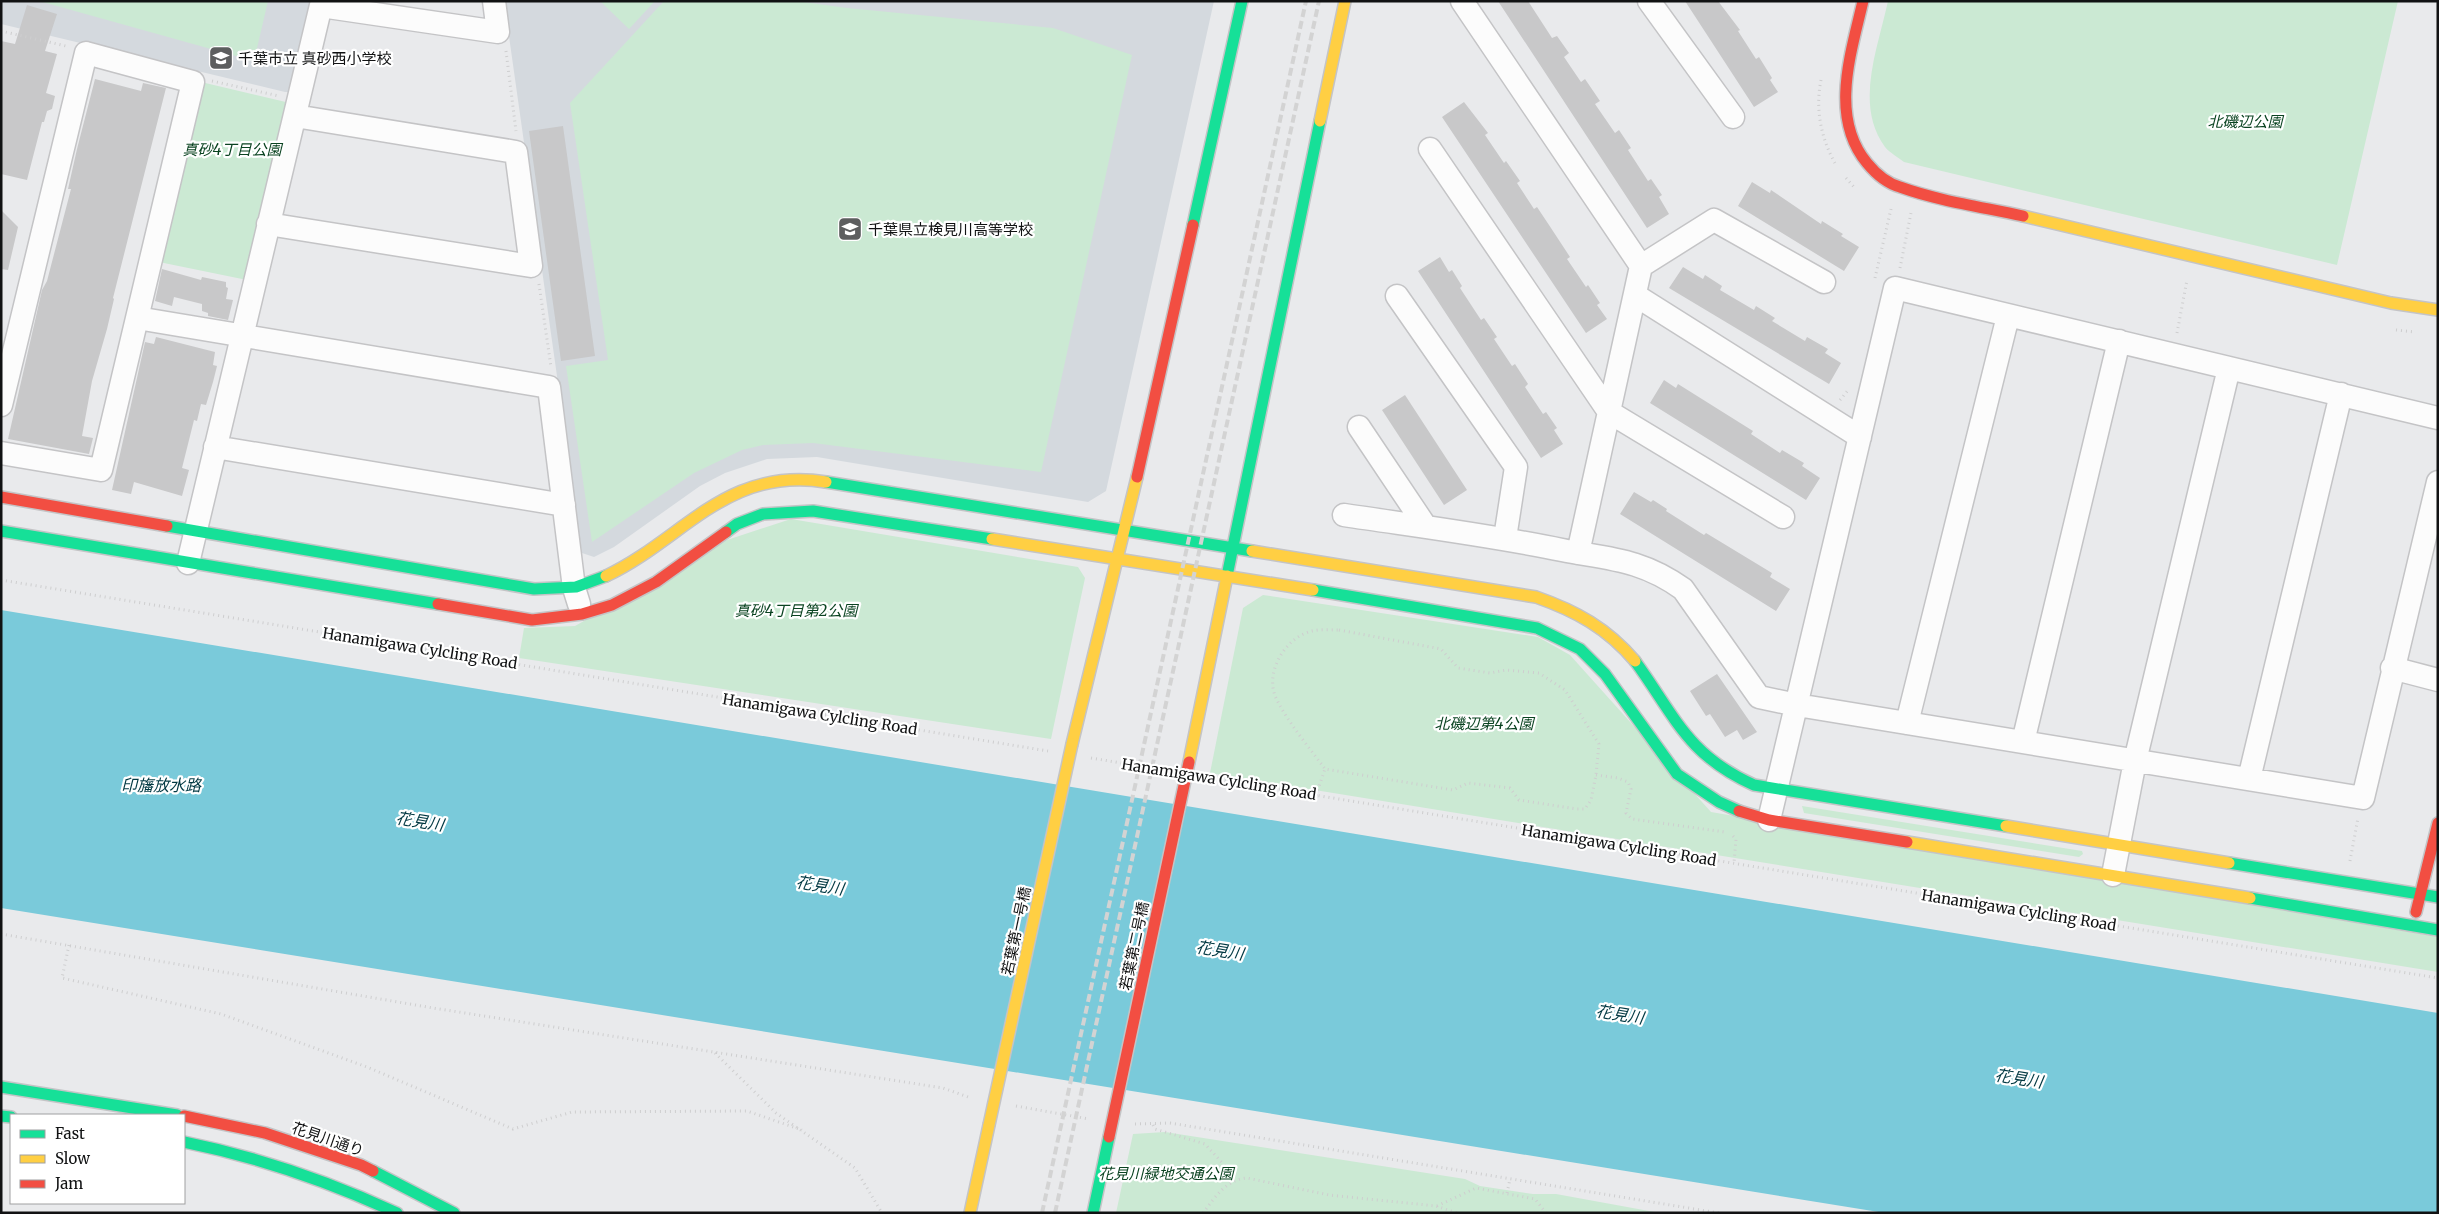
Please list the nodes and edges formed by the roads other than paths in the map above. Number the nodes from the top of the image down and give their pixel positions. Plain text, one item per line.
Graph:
1 (494, 1) edge
2 (1242, 1) edge
3 (1345, 1) edge
4 (1462, 1) edge
5 (1649, 1) edge
6 (1863, 1) edge
7 (321, 4) edge
8 (297, 108) junction
9 (1733, 117) dead end
10 (1430, 149) dead end
11 (268, 224) junction
12 (1641, 266) junction
13 (1824, 282) dead end
14 (1635, 295) junction
15 (1397, 296) dead end
16 (2438, 310) edge
17 (2008, 316) junction
18 (137, 318) junction
19 (242, 336) junction
20 (2119, 341) junction
21 (2229, 368) junction
22 (2340, 394) junction
23 (1, 405) edge
24 (1609, 412) junction
25 (2438, 418) edge
26 (1358, 427) dead end
27 (1860, 437) junction
28 (215, 447) junction
29 (1, 453) edge
30 (2438, 482) edge
31 (1, 497) edge
32 (564, 505) junction
33 (1344, 515) dead end
34 (1783, 517) dead end
35 (1426, 527) junction
36 (1, 531) edge
37 (195, 531) junction
38 (1125, 531) junction
39 (1505, 538) junction
40 (1232, 546) junction
41 (1578, 553) junction
42 (1118, 558) junction
43 (188, 563) junction
44 (1226, 575) junction
45 (574, 588) junction
46 (582, 614) junction
47 (2392, 668) junction
48 (2438, 680) edge
49 (1797, 706) junction
50 (1907, 723) junction
51 (2023, 742) junction
52 (2135, 761) junction
53 (2249, 779) junction
54 (1777, 790) junction
55 (1769, 820) junction
56 (2438, 823) edge
57 (2118, 843) junction
58 (2113, 875) junction
59 (2421, 894) junction
60 (2438, 897) edge
61 (2413, 926) junction
62 (2438, 930) edge
63 (1, 1087) edge
64 (171, 1114) edge
65 (185, 1116) edge
66 (185, 1142) edge
67 (361, 1195) junction
68 (357, 1213) edge
69 (397, 1213) edge
70 (454, 1213) edge
71 (970, 1213) edge
72 (1093, 1213) edge

1 - 7 street
2 - 38 street, 若葉第一号橋
3 - 40 street, 若葉第二号橋
4 - 12 street
5 - 9 street
6 - 16 street
7 - 8 street
8 - 11 street
8 - 11 street
10 - 24 street
11 - 19 street
12 - 13 street
12 - 14 street
14 - 24 street
14 - 27 street
15 - 39 street
17 - 20 street
17 - 27 street
17 - 50 street
18 - 19 street
18 - 23 street
18 - 29 street
19 - 28 street
19 - 32 street
20 - 21 street
20 - 51 street
21 - 22 street
21 - 52 street
22 - 25 street
22 - 53 street
24 - 34 street
24 - 41 street
26 - 35 street
27 - 49 street
28 - 32 street
28 - 37 street
30 - 47 street
31 - 37 street
32 - 45 street
33 - 35 street
35 - 39 street
36 - 43 street
37 - 43 street
37 - 45 street
38 - 40 street
38 - 42 street, 若葉第一号橋
38 - 45 street
39 - 41 street
40 - 44 street, 若葉第二号橋
40 - 54 street
41 - 49 street
42 - 44 street
42 - 46 street
42 - 71 street, 若葉第一号橋, bridge
43 - 46 street
44 - 55 street
44 - 72 street, 若葉第二号橋, bridge
45 - 46 street
47 - 48 street
47 - 53 street
49 - 50 street
49 - 54 street
50 - 51 street
51 - 52 street
52 - 53 street
52 - 57 street
54 - 55 street
54 - 57 street
55 - 58 street
56 - 59 street
57 - 58 street
57 - 59 street
58 - 61 street
59 - 60 street
59 - 61 street
61 - 62 street
63 - 64 street
65 - 70 street, 花見川通り
66 - 67 street
67 - 68 street
67 - 69 street

